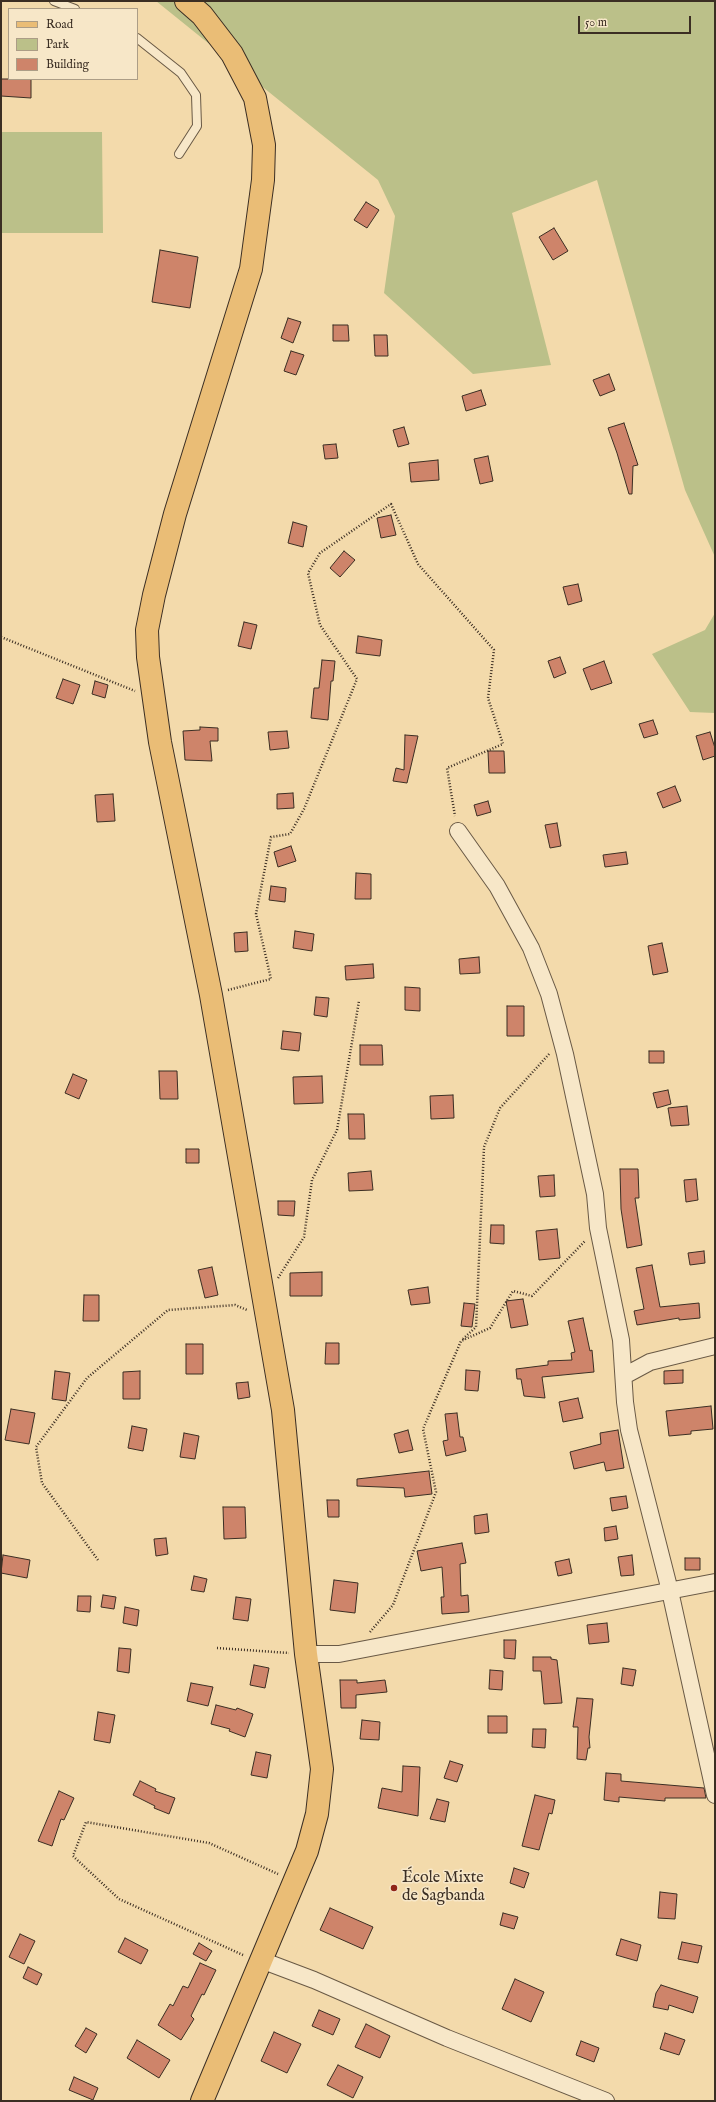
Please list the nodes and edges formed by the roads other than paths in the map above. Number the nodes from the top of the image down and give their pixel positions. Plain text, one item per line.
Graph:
1 (54, 1) edge
2 (186, 1) edge
3 (72, 8) edge
4 (138, 39) edge
5 (180, 154) dead end
6 (458, 831) road end
7 (715, 1346) edge
8 (624, 1376) junction
9 (715, 1582) edge
10 (670, 1591) junction
11 (306, 1654) junction
12 (715, 1795) edge
13 (261, 1960) junction
14 (202, 2101) edge
15 (606, 2101) edge

1 - 3 lane
2 - 11 main road
4 - 5 lane
6 - 8 street
7 - 8 street
8 - 10 street
9 - 10 street
10 - 11 street
10 - 12 street
11 - 13 main road
13 - 14 main road
13 - 15 street

